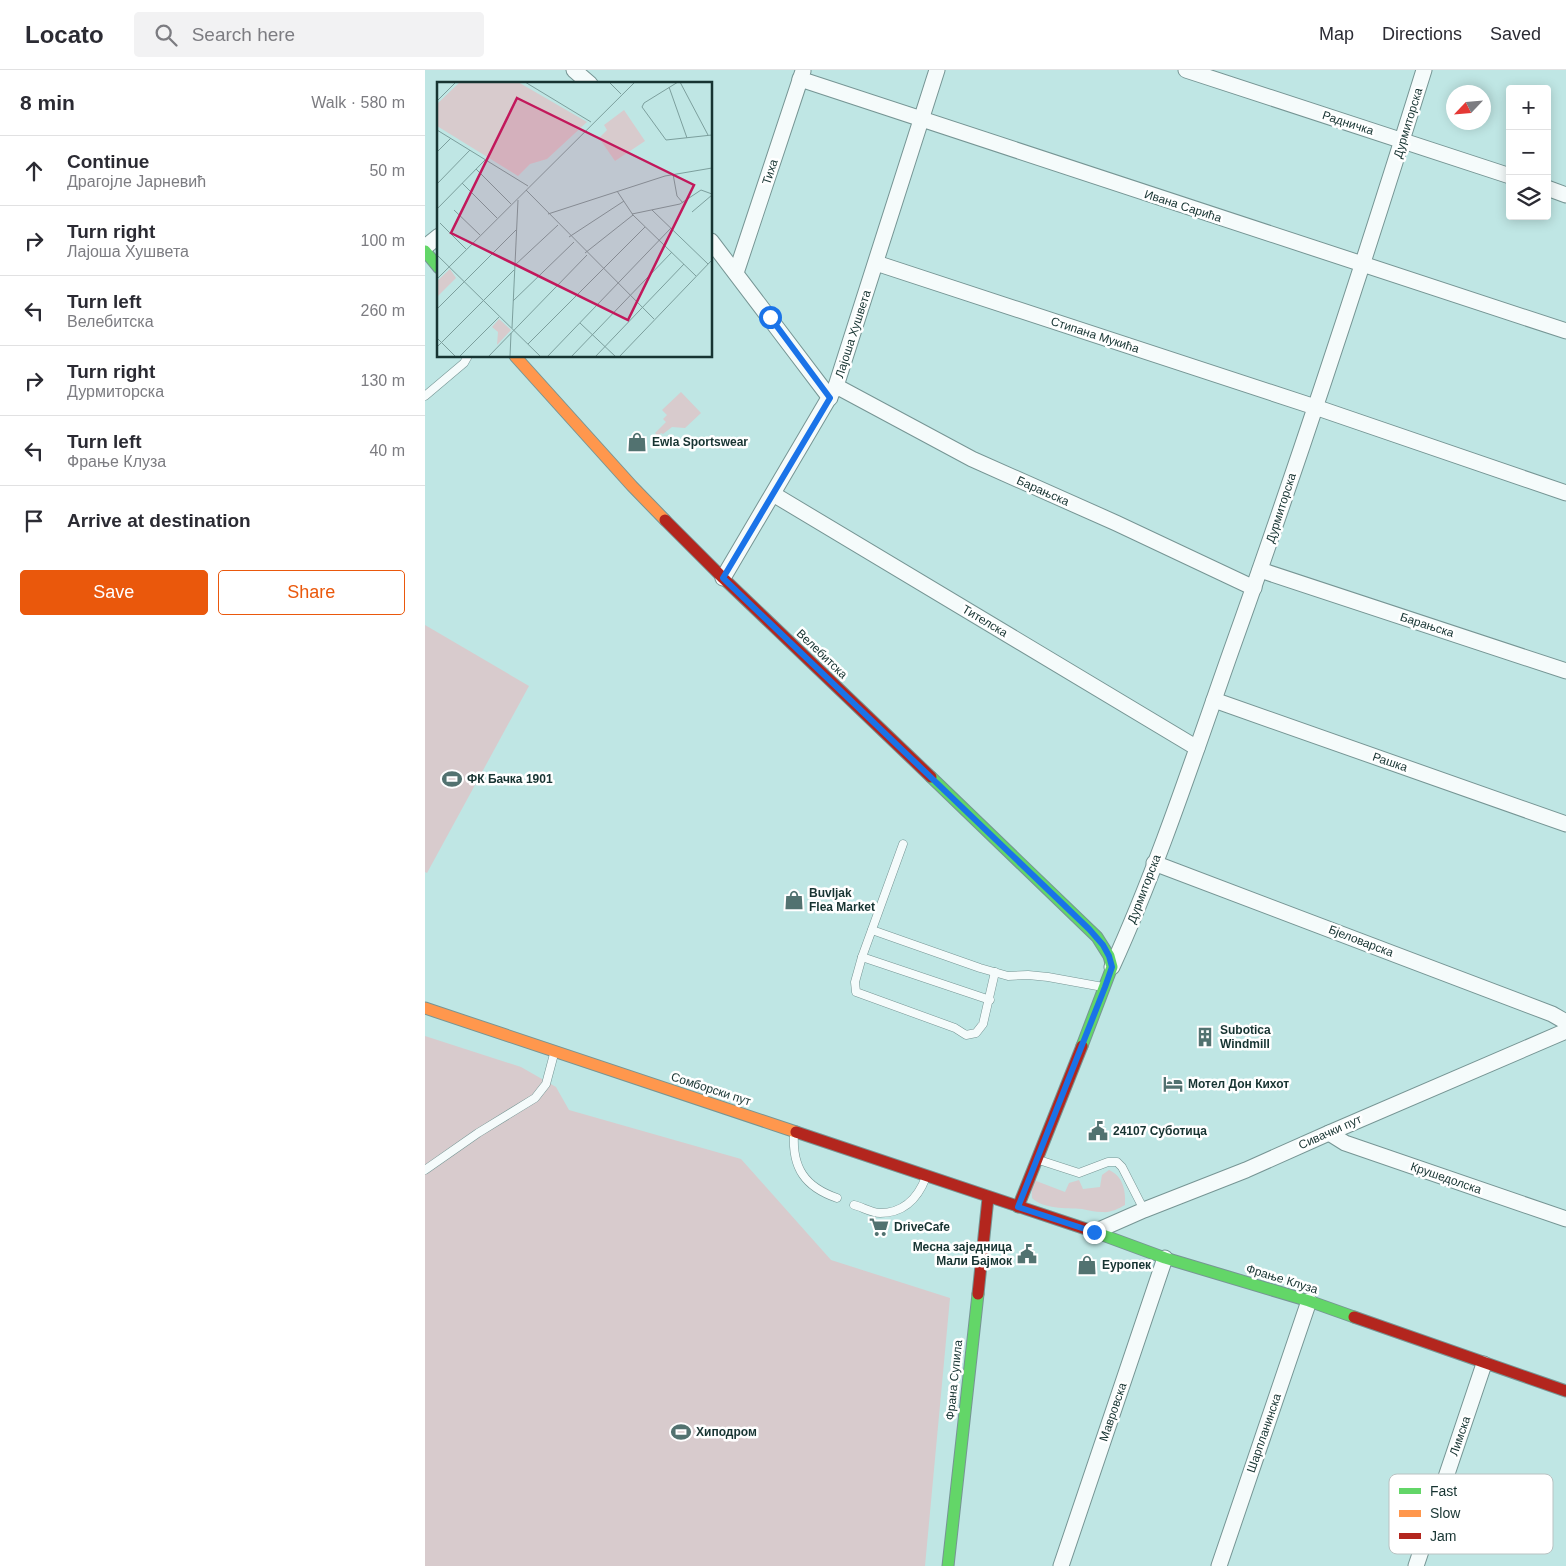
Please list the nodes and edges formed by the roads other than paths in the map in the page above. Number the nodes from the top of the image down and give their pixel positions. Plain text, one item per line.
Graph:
1 (574, 70) edge
2 (937, 70) edge
3 (1186, 70) edge
4 (1424, 70) edge
5 (801, 75) edge
6 (588, 82) edge
7 (921, 120) junction
8 (1402, 141) junction
9 (1507, 175) edge
10 (1551, 189) edge
11 (1566, 194) edge
12 (437, 238) edge
13 (713, 244) edge
14 (425, 247) edge
15 (425, 251) edge
16 (875, 263) junction
17 (1363, 265) junction
18 (437, 266) edge
19 (736, 273) junction
20 (1566, 331) edge
21 (466, 358) edge
22 (517, 358) edge
23 (833, 392) junction
24 (425, 396) edge
25 (1315, 407) junction
26 (1566, 493) edge
27 (773, 494) junction
28 (1260, 570) junction
29 (723, 578) junction
30 (1254, 588) junction
31 (1566, 671) edge
32 (1214, 700) junction
33 (1197, 748) junction
34 (1566, 824) edge
35 (903, 844) dead end
36 (1154, 863) junction
37 (872, 930) junction
38 (1124, 941) junction
39 (1103, 945) junction
40 (862, 957) junction
41 (1112, 967) junction
42 (995, 972) junction
43 (1105, 987) junction
44 (989, 1000) junction
45 (425, 1008) edge
46 (1566, 1022) edge
47 (1566, 1031) edge
48 (555, 1052) junction
49 (794, 1132) junction
50 (1329, 1133) junction
51 (1036, 1158) junction
52 (425, 1170) edge
53 (926, 1176) junction
54 (837, 1198) dead end
55 (988, 1198) junction
56 (854, 1204) dead end
57 (1018, 1207) junction
58 (1144, 1210) junction
59 (1566, 1219) edge
60 (1094, 1232) junction
61 (1165, 1258) junction
62 (1309, 1301) junction
63 (1484, 1364) junction
64 (1566, 1391) edge
65 (1447, 1474) edge
66 (1420, 1554) edge
67 (948, 1566) edge
68 (1061, 1566) edge
69 (1219, 1566) edge
70 (1416, 1566) edge

1 - 6 street
2 - 7 street, Лајоша Хушвета
3 - 8 street, Радничка
4 - 8 street, Дурмиторска
5 - 7 street, Ивана Сарића
5 - 19 street, Тиха
7 - 16 street, Лајоша Хушвета
7 - 17 street, Ивана Сарића
8 - 9 street, Радничка
8 - 17 street, Дурмиторска
10 - 11 street
12 - 14 street
13 - 19 street
15 - 18 street
16 - 23 street, Лајоша Хушвета
16 - 25 street, Стипана Мукића
17 - 20 street, Ивана Сарића
17 - 25 street, Дурмиторска
19 - 23 street
21 - 24 lane
22 - 29 street, Велебитска
23 - 27 street, Лајоша Хушвета
23 - 30 street, Барањска
25 - 26 street, Стипана Мукића
25 - 28 street, Дурмиторска
27 - 29 street, Лајоша Хушвета
27 - 33 street, Тителска
28 - 30 street, Дурмиторска
28 - 31 street, Барањска
29 - 39 street, Велебитска
30 - 32 street, Дурмиторска
32 - 33 street, Дурмиторска
32 - 34 street, Рашка
33 - 36 street, Дурмиторска
35 - 37 lane
36 - 38 street, Дурмиторска
36 - 46 street, Бјеловарска
37 - 40 lane
37 - 42 lane
38 - 39 street
38 - 41 street, Дурмиторска
39 - 41 street, Велебитска
40 - 44 lane
40 - 44 lane
41 - 43 street, Дурмиторска
42 - 43 lane
42 - 44 lane
43 - 51 street, Дурмиторска
45 - 48 street, Сомборски пут
47 - 50 street, Сивачки пут
48 - 49 street, Сомборски пут
48 - 52 lane
49 - 53 street, Сомборски пут
49 - 54 lane
50 - 58 street, Сивачки пут
50 - 59 street, Крушедолска
51 - 57 street, Дурмиторска
51 - 58 lane
53 - 55 street, Сомборски пут
53 - 56 lane
55 - 57 street, Фрање Клуза
55 - 67 street, Франа Супила
57 - 60 street, Фрање Клуза
58 - 60 street, Сивачки пут
60 - 61 street, Фрање Клуза
61 - 62 street, Фрање Клуза
61 - 68 street, Мавровска
62 - 63 street, Фрање Клуза
62 - 69 street, Шарпланинска
63 - 64 street, Фрање Клуза
63 - 65 street, Лимска
66 - 70 street, Лимска

